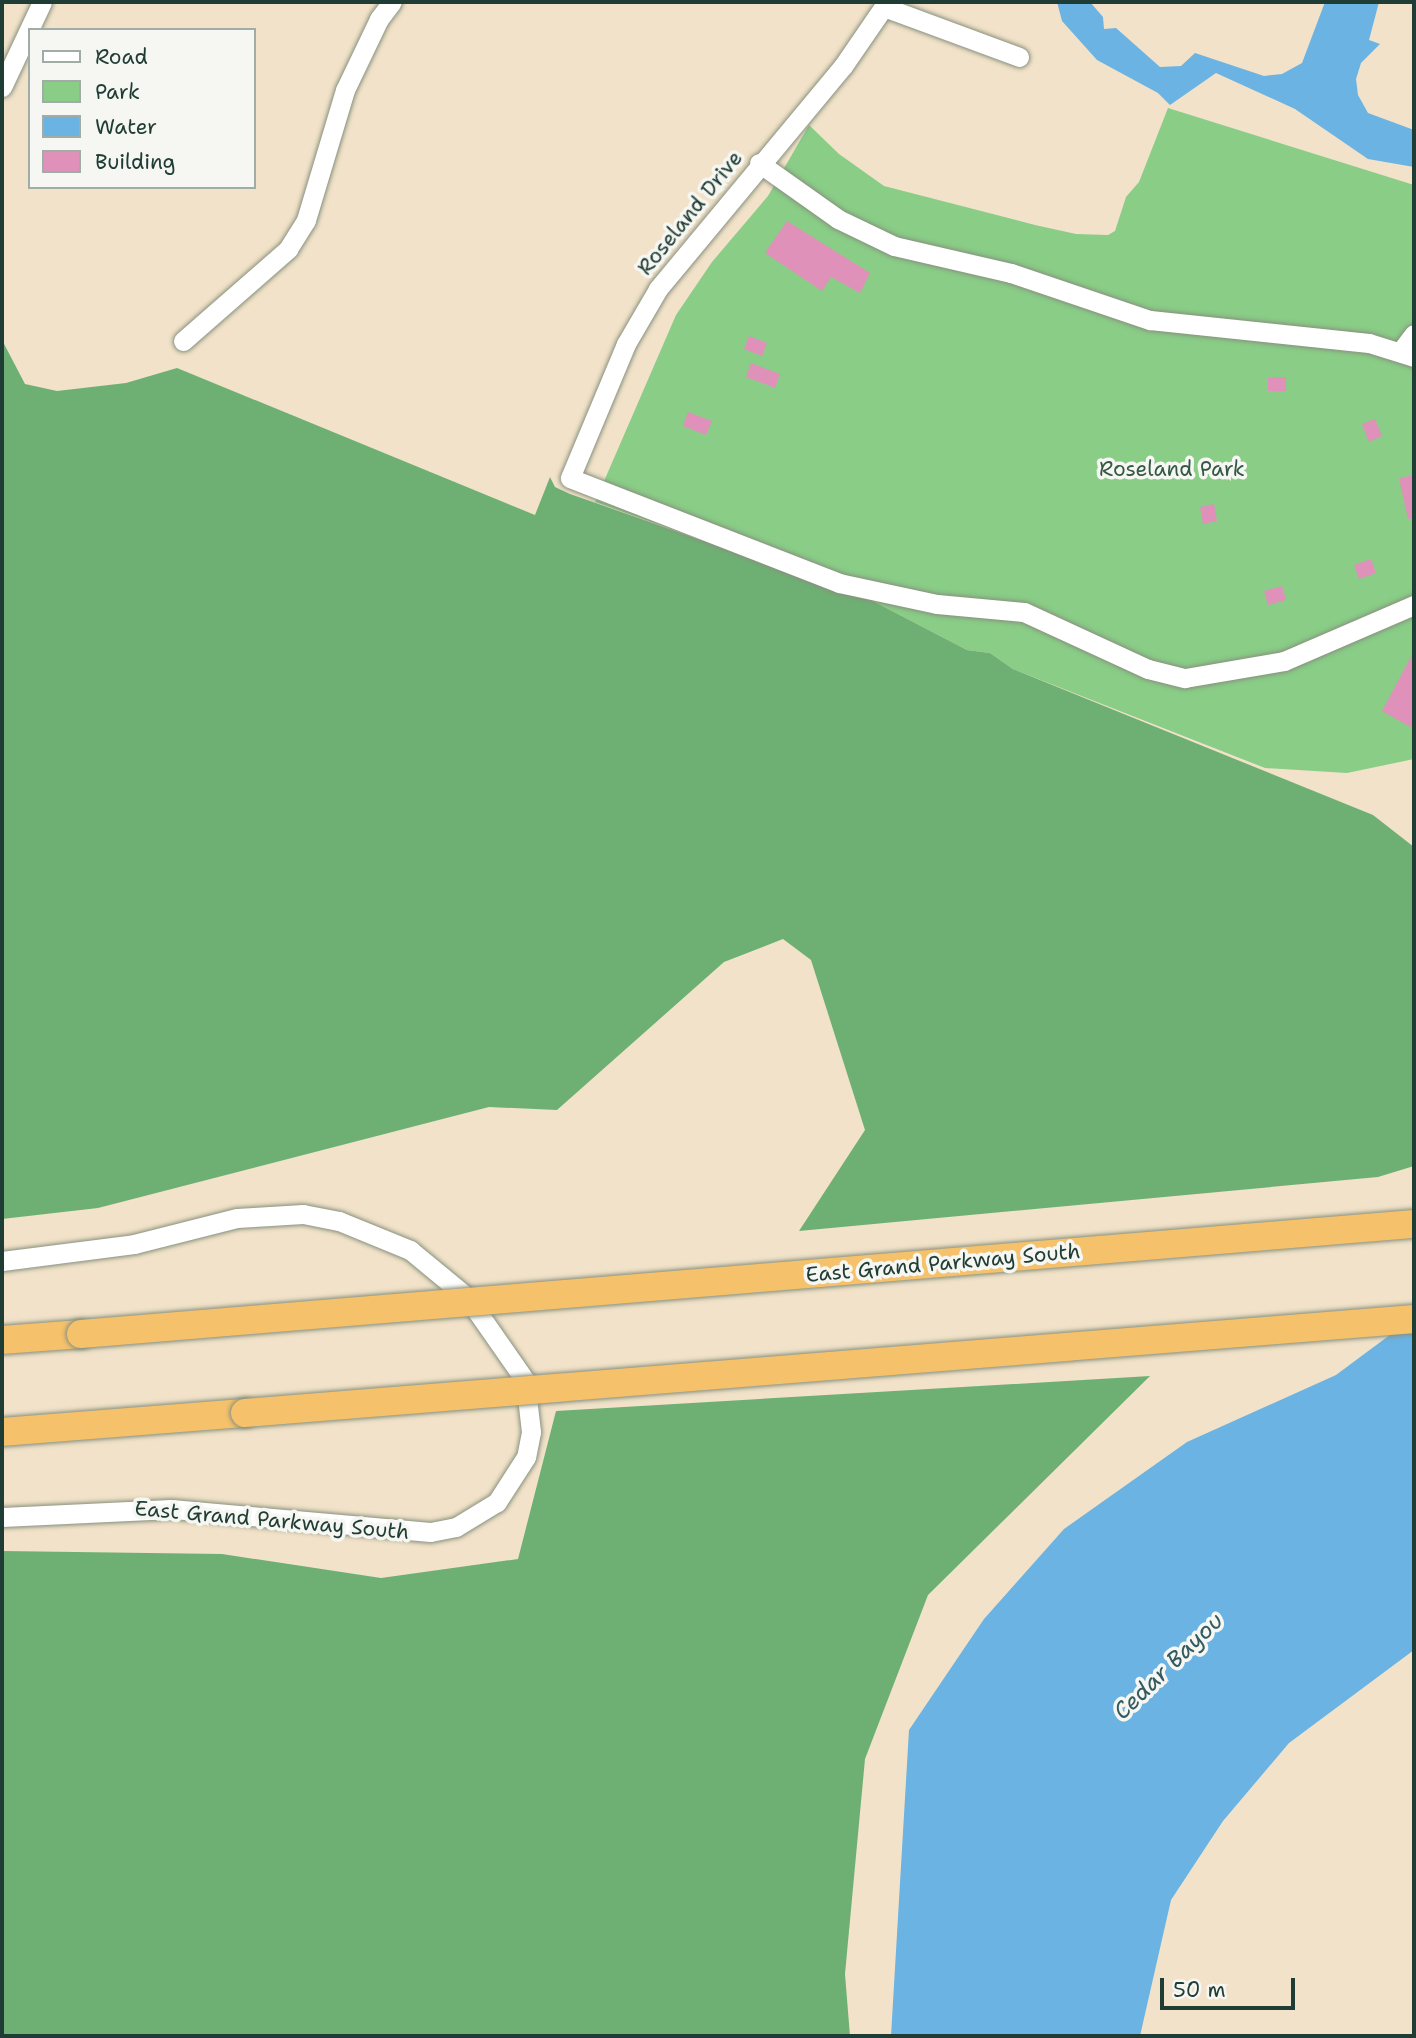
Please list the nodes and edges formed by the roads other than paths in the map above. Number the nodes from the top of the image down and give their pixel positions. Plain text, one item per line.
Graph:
1 (42, 2) edge
2 (393, 2) edge
3 (886, 5) edge
4 (30, 28) edge
5 (28, 32) edge
6 (1019, 57) dead end
7 (2, 87) edge
8 (759, 163) junction
9 (1414, 334) edge
10 (183, 341) dead end
11 (1408, 354) edge
12 (1414, 605) edge
13 (1414, 1224) edge
14 (2, 1261) edge
15 (1414, 1319) edge
16 (2, 1338) edge
17 (2, 1434) edge
18 (2, 1517) edge

1 - 4 street
2 - 10 street
3 - 6 street
3 - 8 street, Roseland Drive
5 - 7 street
8 - 11 street
8 - 12 street, Roseland Drive
9 - 11 street
13 - 16 highway, East Grand Parkway South, bridge
14 - 18 street, East Grand Parkway South
15 - 17 highway, bridge

